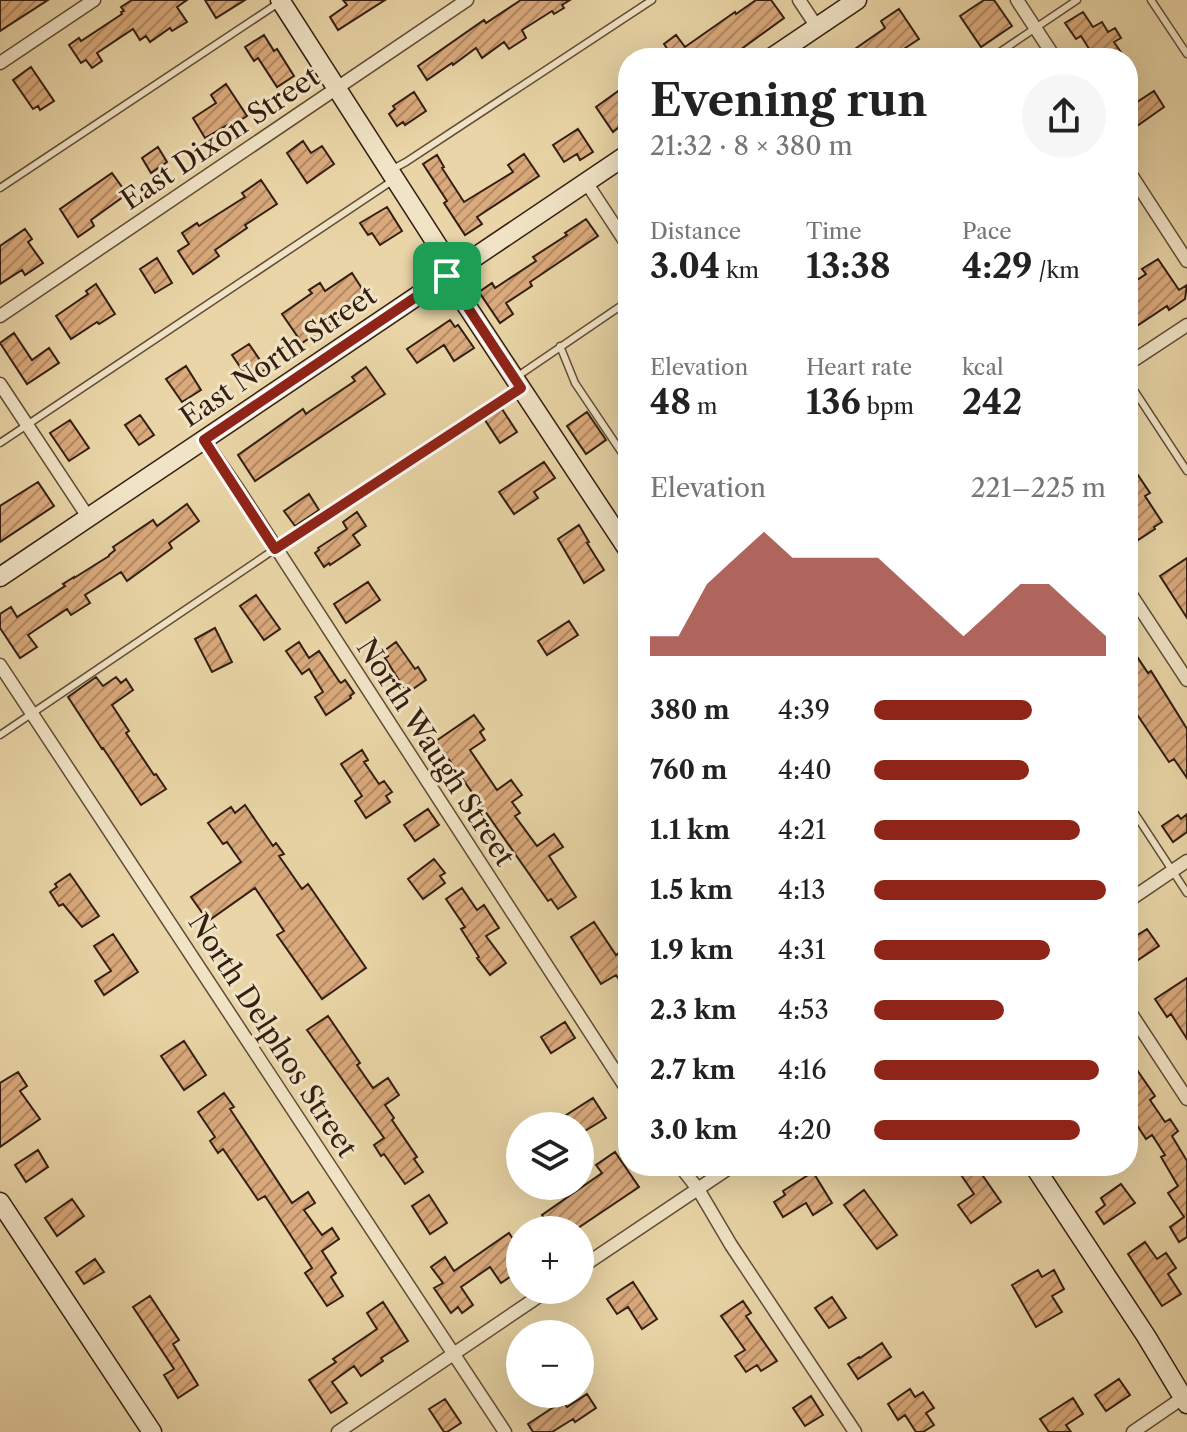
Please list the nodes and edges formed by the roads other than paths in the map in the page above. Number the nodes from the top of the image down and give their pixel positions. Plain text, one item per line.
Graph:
1 (94, 0) edge
2 (281, 0) edge
3 (467, 0) edge
4 (652, 0) edge
5 (799, 0) edge
6 (857, 0) edge
7 (1017, 0) edge
8 (1077, 0) edge
9 (1151, 0) edge
10 (817, 27) junction
11 (1036, 28) junction
12 (788, 48) edge
13 (1006, 48) edge
14 (1049, 48) edge
15 (1187, 54) edge
16 (0, 63) edge
17 (338, 88) junction
18 (618, 161) edge
19 (393, 175) junction
20 (586, 182) junction
21 (1138, 185) edge
22 (0, 188) edge
23 (618, 231) edge
24 (1187, 261) edge
25 (451, 273) junction
26 (618, 308) edge
27 (0, 316) edge
28 (1187, 325) edge
29 (560, 346) junction
30 (1138, 357) edge
31 (518, 383) junction
32 (0, 384) edge
33 (1138, 396) edge
34 (27, 425) junction
35 (204, 440) junction
36 (0, 443) edge
37 (618, 447) edge
38 (1187, 471) edge
39 (88, 517) junction
40 (618, 535) edge
41 (275, 549) junction
42 (0, 577) edge
43 (1138, 605) edge
44 (0, 665) edge
45 (1187, 680) edge
46 (32, 714) junction
47 (0, 735) edge
48 (1138, 818) edge
49 (1187, 861) edge
50 (1173, 871) junction
51 (1187, 893) edge
52 (1138, 894) edge
53 (1138, 1024) edge
54 (618, 1076) edge
55 (1187, 1099) edge
56 (688, 1176) edge
57 (717, 1176) edge
58 (1041, 1176) edge
59 (698, 1189) junction
60 (0, 1202) edge
61 (594, 1259) edge
62 (527, 1304) edge
63 (453, 1354) junction
64 (1186, 1399) edge
65 (152, 1432) edge
66 (338, 1432) edge
67 (505, 1432) edge
68 (855, 1432) edge
69 (1133, 1432) edge

1 - 16 street
2 - 17 street
2 - 22 lane
3 - 17 street, East Dixon Street
4 - 19 lane
5 - 10 street
6 - 10 street
7 - 11 street
8 - 11 lane
9 - 15 lane
10 - 12 street
11 - 13 lane
11 - 14 street
17 - 19 street
17 - 27 street, East Dixon Street
18 - 20 street, East North Street
19 - 25 street
19 - 34 lane
20 - 23 street
20 - 25 street, East North Street
21 - 24 street
25 - 31 street
25 - 35 street, East North Street
26 - 29 lane
28 - 30 street
29 - 31 lane
29 - 37 lane
31 - 40 street
31 - 41 lane
32 - 34 street
33 - 38 lane
34 - 36 lane
34 - 39 street
35 - 39 street, East North Street
35 - 41 street, North Waugh Street
39 - 42 street, East North Street
41 - 46 lane
41 - 54 street, North Waugh Street
43 - 45 street
44 - 46 street, North Delphos Street
46 - 47 lane
46 - 63 street, North Delphos Street
48 - 50 lane
49 - 50 street
50 - 51 lane
50 - 52 street
53 - 55 street
56 - 59 street
57 - 59 street
58 - 64 street
59 - 61 street
59 - 68 street
60 - 65 street
62 - 63 street
63 - 66 street
63 - 67 street, North Delphos Street
64 - 69 street

